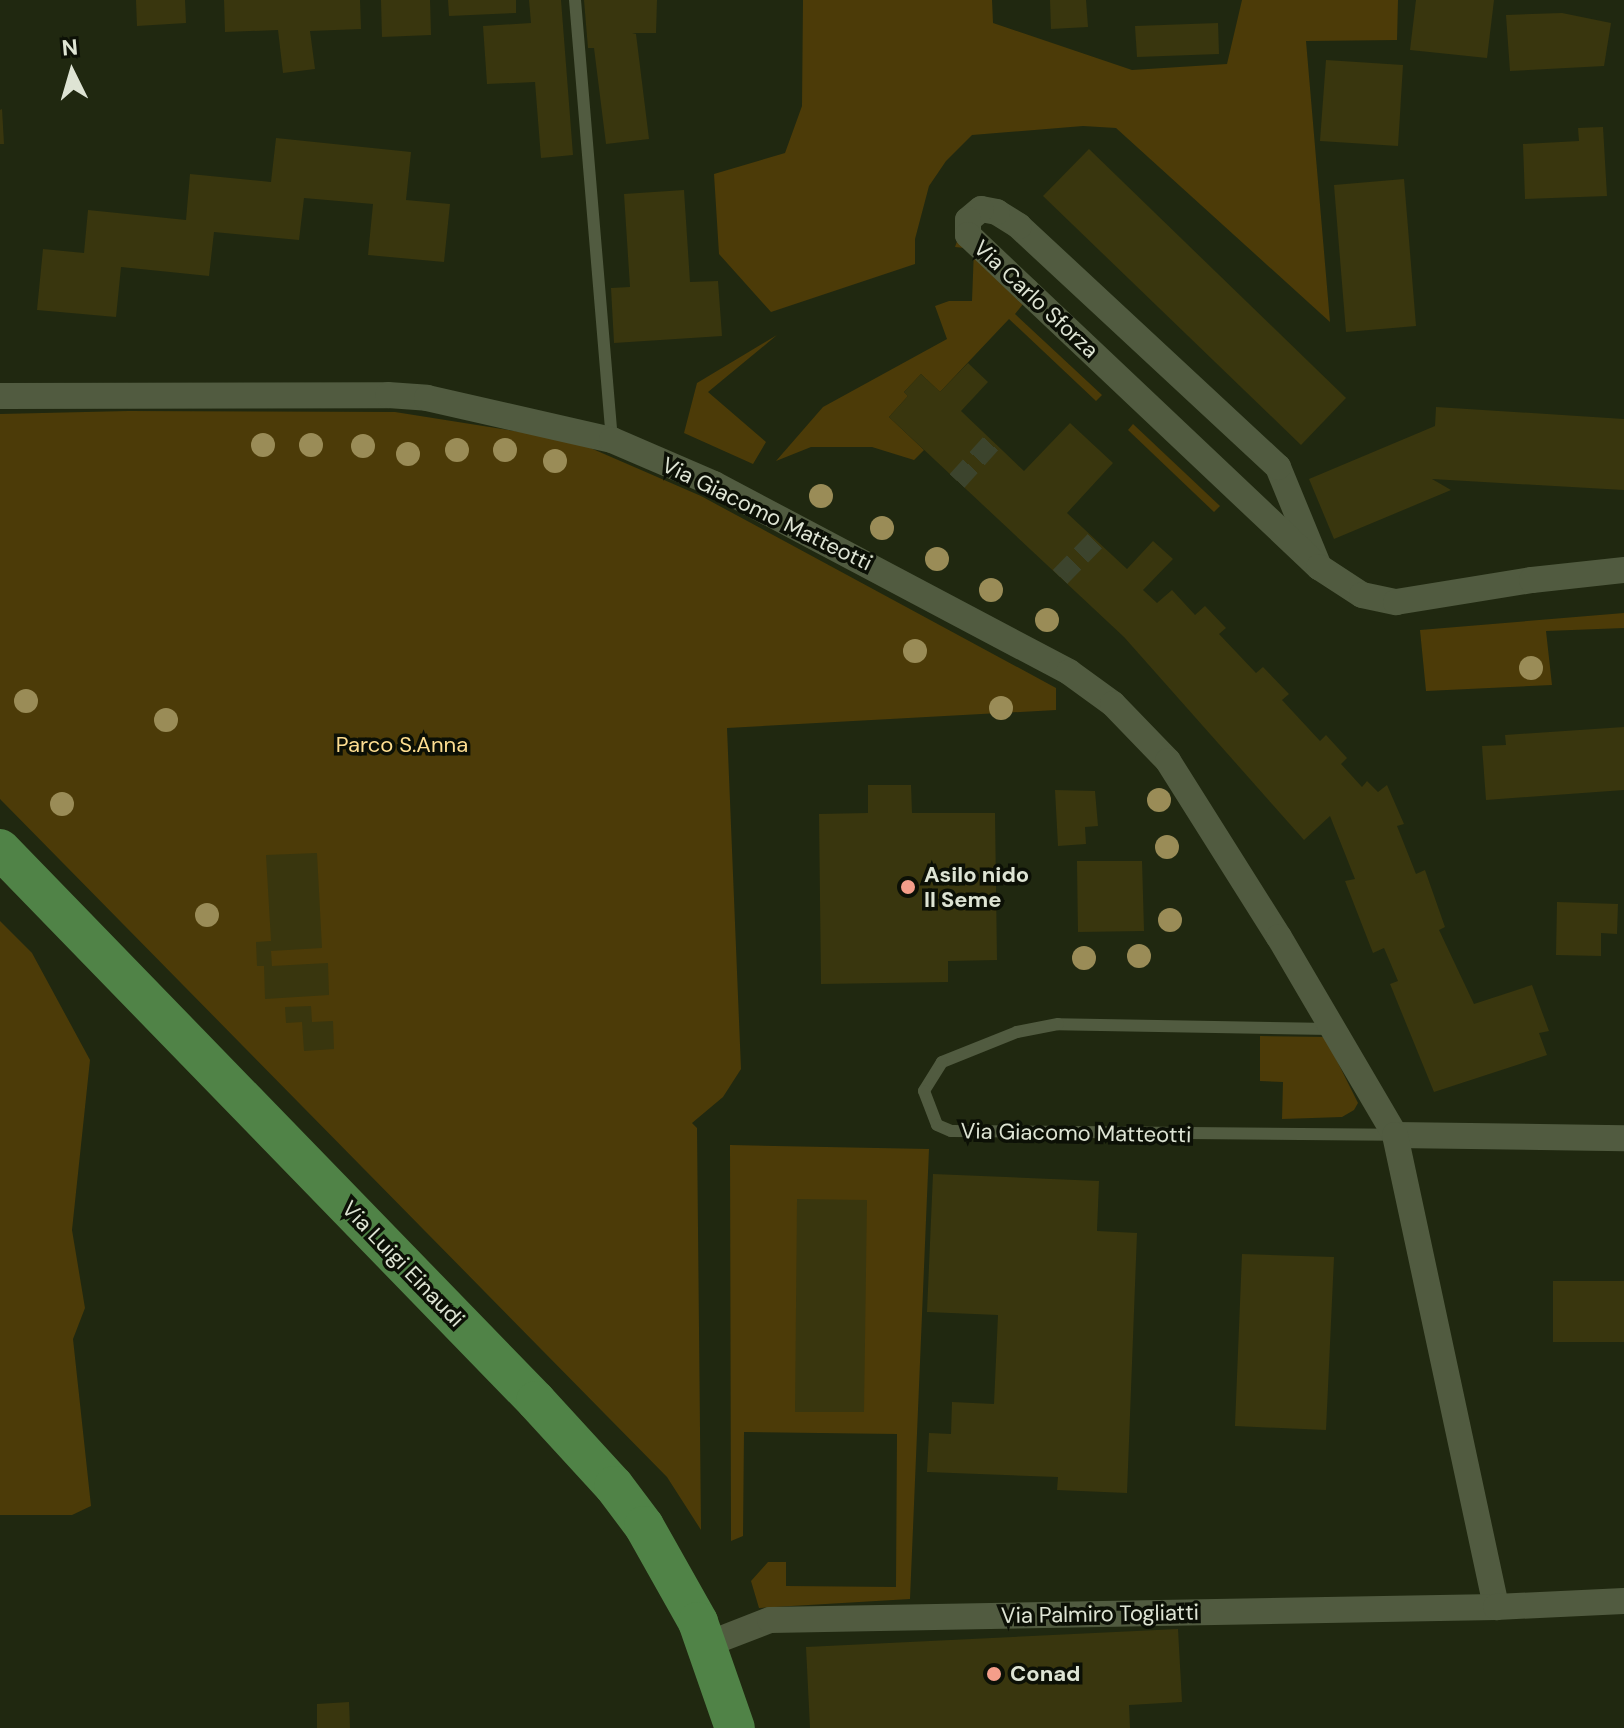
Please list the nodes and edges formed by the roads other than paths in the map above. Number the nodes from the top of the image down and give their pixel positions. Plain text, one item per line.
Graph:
1 (575, 0) edge
2 (0, 396) edge
3 (612, 440) junction
4 (1319, 567) junction
5 (1624, 570) edge
6 (0, 849) edge
7 (1331, 1029) junction
8 (1395, 1135) junction
9 (1624, 1138) edge
10 (1624, 1601) edge
11 (1496, 1607) junction
12 (708, 1644) junction
13 (735, 1728) edge

1 - 3 lane
2 - 3 street, Via Giacomo Matteotti
3 - 7 street, Via Giacomo Matteotti
4 - 4 street, Via Carlo Sforza
4 - 5 street, Via Carlo Sforza
6 - 12 main road, Via Luigi Einaudi
7 - 8 street, Via Giacomo Matteotti
7 - 8 lane, Via Giacomo Matteotti
8 - 9 street, Via Giacomo Matteotti
8 - 11 street
10 - 11 street, Via Palmiro Togliatti
11 - 12 street, Via Palmiro Togliatti
12 - 13 main road, Via Luigi Einaudi

